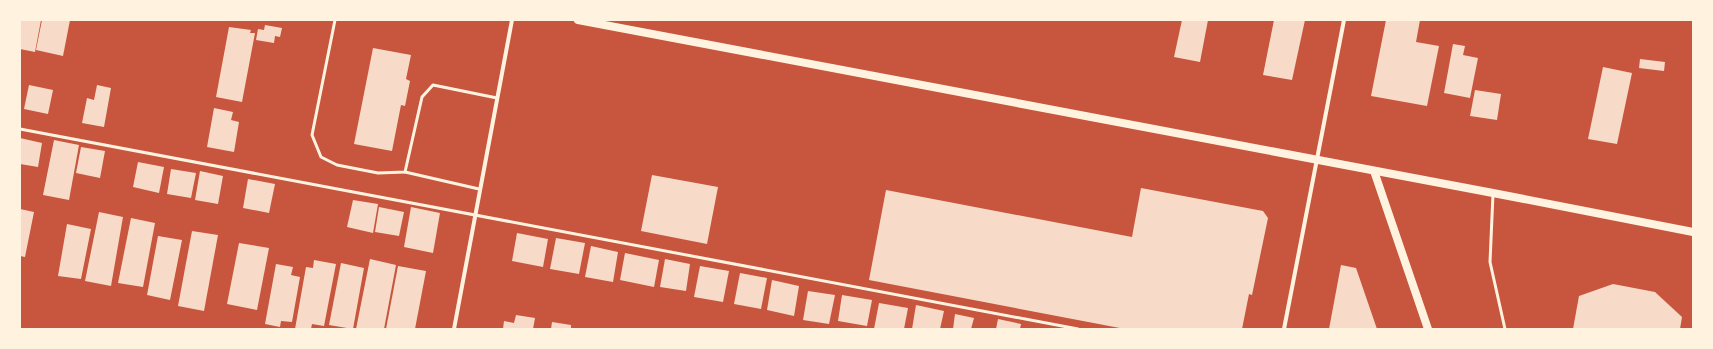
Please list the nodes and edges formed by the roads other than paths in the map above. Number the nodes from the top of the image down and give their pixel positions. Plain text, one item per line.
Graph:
1 (335, 20) edge
2 (512, 20) edge
3 (578, 20) edge
4 (1344, 20) edge
5 (497, 98) junction
6 (20, 129) edge
7 (1317, 160) junction
8 (1374, 171) junction
9 (405, 172) junction
10 (479, 189) junction
11 (1493, 193) junction
12 (474, 215) junction
13 (1693, 232) edge
14 (454, 329) edge
15 (1078, 329) edge
16 (1284, 329) edge
17 (1428, 329) edge
18 (1505, 329) edge

1 - 9 lane
2 - 5 street
3 - 7 main road
4 - 7 street
5 - 9 lane
5 - 10 street
6 - 12 lane
7 - 8 main road
7 - 16 street
8 - 11 main road
8 - 17 main road
9 - 10 lane
10 - 12 street
11 - 13 main road
11 - 18 lane
12 - 14 street
12 - 15 lane

